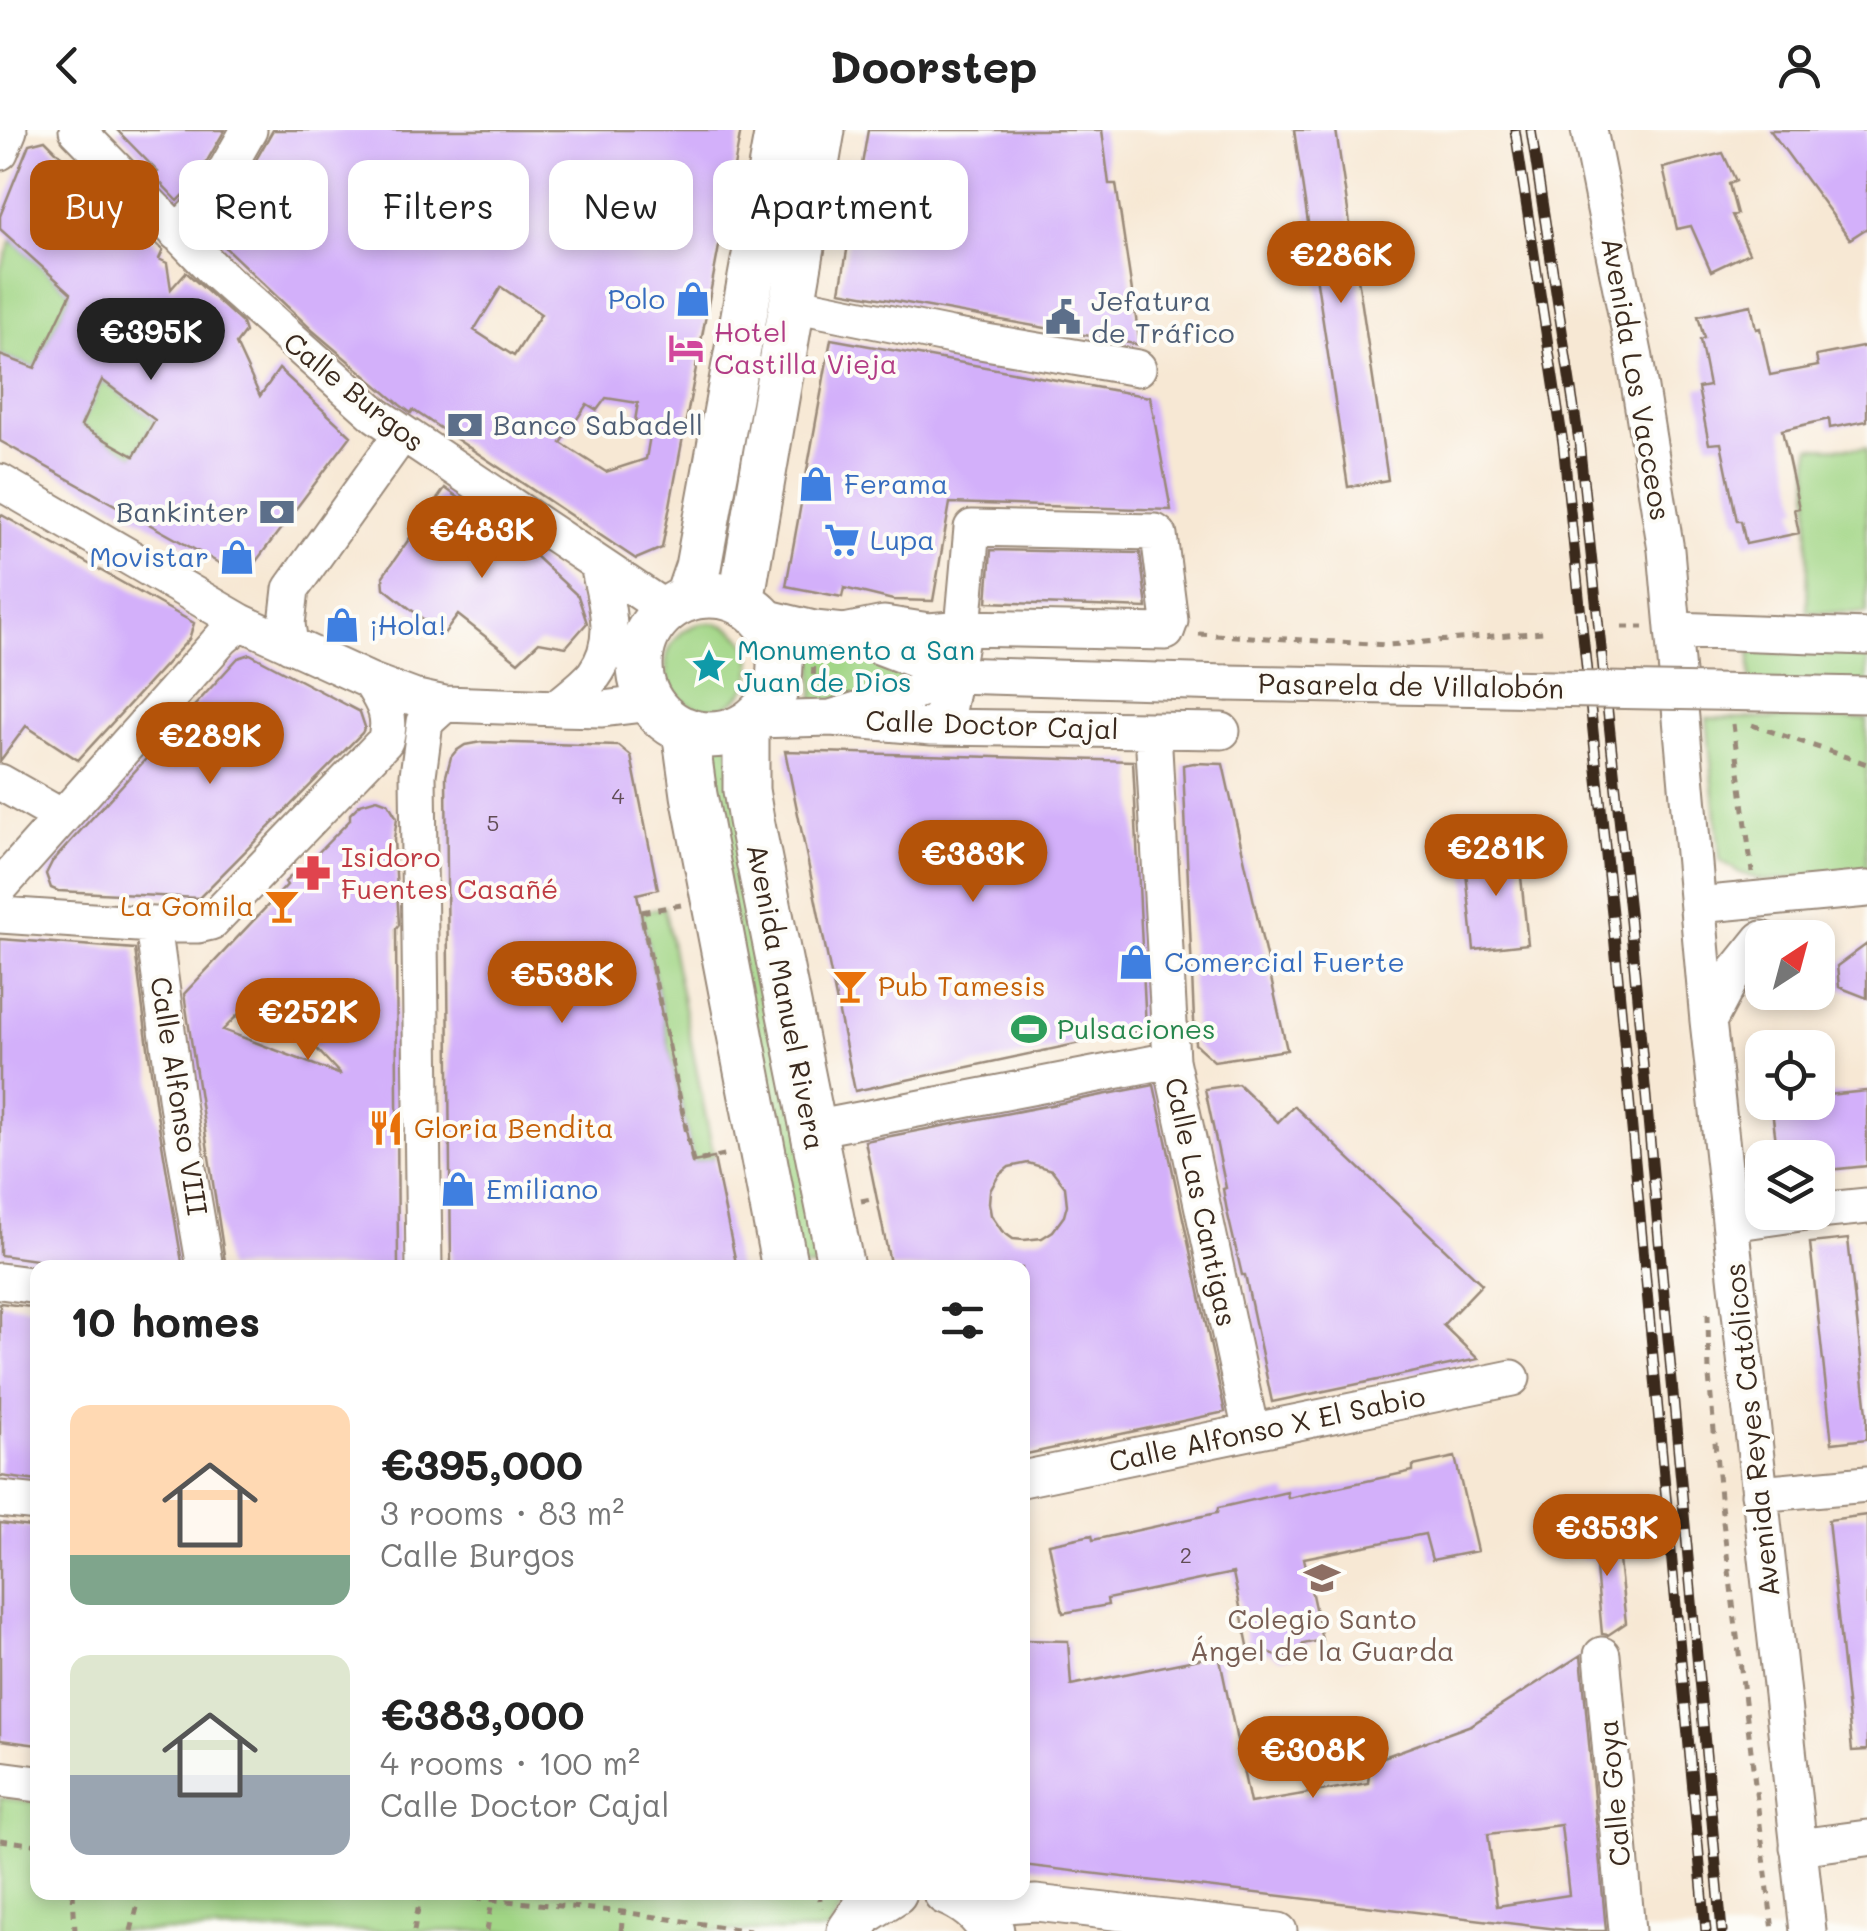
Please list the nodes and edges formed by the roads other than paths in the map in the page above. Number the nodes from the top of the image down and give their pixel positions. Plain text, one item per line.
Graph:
1 (9, 130) edge
2 (77, 130) edge
3 (249, 130) edge
4 (778, 130) edge
5 (822, 130) edge
6 (1589, 130) edge
7 (0, 152) edge
8 (178, 233) junction
9 (793, 304) junction
10 (1138, 368) dead end
11 (401, 435) junction
12 (0, 482) edge
13 (598, 565) junction
14 (677, 604) junction
15 (751, 609) junction
16 (241, 622) junction
17 (964, 628) junction
18 (1675, 630) junction
19 (829, 631) junction
20 (1867, 636) edge
21 (290, 644) junction
22 (954, 675) junction
23 (370, 681) junction
24 (1867, 695) edge
25 (445, 704) junction
26 (556, 708) junction
27 (668, 717) junction
28 (822, 720) junction
29 (750, 723) junction
30 (932, 727) junction
31 (1152, 730) junction
32 (1222, 731) dead end
33 (371, 759) junction
34 (0, 782) edge
35 (418, 785) junction
36 (62, 817) junction
37 (0, 887) edge
38 (1867, 888) edge
39 (1811, 894) junction
40 (1698, 905) junction
41 (0, 915) edge
42 (1783, 920) edge
43 (153, 924) junction
44 (1745, 961) edge
45 (1708, 1020) junction
46 (1171, 1060) junction
47 (813, 1129) junction
48 (1867, 1206) edge
49 (1835, 1210) edge
50 (1745, 1221) edge
51 (1732, 1223) junction
52 (204, 1260) edge
53 (424, 1260) edge
54 (783, 1260) edge
55 (839, 1260) edge
56 (0, 1281) edge
57 (30, 1285) edge
58 (1512, 1378) dead end
59 (1251, 1432) junction
60 (1030, 1478) edge
61 (1867, 1484) edge
62 (1758, 1494) junction
63 (0, 1498) edge
64 (30, 1501) edge
65 (1602, 1655) dead end
66 (0, 1780) edge
67 (30, 1783) edge
68 (1867, 1838) edge
69 (1781, 1847) junction
70 (874, 1900) edge
71 (981, 1909) edge
72 (850, 1931) edge
73 (1280, 1931) edge
74 (1627, 1931) edge
75 (1808, 1931) edge

1 - 7 street
2 - 8 street, Calle Burgos
3 - 8 street
4 - 14 main road
5 - 9 main road
6 - 18 street, Avenida Los Vacceos
8 - 11 street, Calle Burgos
9 - 10 street
9 - 15 main road
11 - 13 street, Calle Burgos
11 - 21 street
12 - 16 street
13 - 14 street, Calle Burgos
13 - 26 street
14 - 15 main road
14 - 27 main road
15 - 19 street, Calle Doctor Cajal
15 - 29 main road
16 - 21 street
16 - 36 street
17 - 17 street, Calle Doctor Cajal
17 - 19 street, Calle Doctor Cajal
17 - 22 street, Calle Doctor Cajal
18 - 20 street
18 - 40 street, Avenida Reyes Católicos
19 - 22 street, Calle Doctor Cajal
21 - 23 street
22 - 24 street, Pasarela de Villalobón, bridge
22 - 28 street, Calle Doctor Cajal
22 - 30 street
23 - 25 street
23 - 33 street
25 - 26 street
25 - 35 street
26 - 27 street
27 - 29 main road
27 - 54 main road, Avenida Manuel Rivera
28 - 29 street, Calle Doctor Cajal
28 - 30 street, Calle Doctor Cajal
29 - 47 main road, Avenida Manuel Rivera
30 - 31 street, Calle Doctor Cajal
31 - 32 street, Calle Doctor Cajal
31 - 46 street, Calle Las Cantigas
33 - 35 street
33 - 43 street
34 - 36 street
35 - 53 street
36 - 37 street
38 - 39 street
39 - 40 street
39 - 42 street
40 - 45 street, Avenida Reyes Católicos
41 - 43 street
43 - 52 street, Calle Alfonso VIII
44 - 45 street
45 - 51 street, Avenida Reyes Católicos
46 - 47 street
46 - 59 street, Calle Las Cantigas
47 - 55 main road, Avenida Manuel Rivera
48 - 49 street
50 - 51 street
51 - 62 street, Avenida Reyes Católicos
56 - 57 street
58 - 59 street, Calle Alfonso X El Sabio
59 - 60 street, Calle Alfonso X El Sabio
61 - 62 street
62 - 69 street, Avenida Reyes Católicos
63 - 64 street
65 - 74 street, Calle Goya
66 - 67 street
68 - 69 street
69 - 75 street, Avenida Reyes Católicos
70 - 72 main road
71 - 73 street

